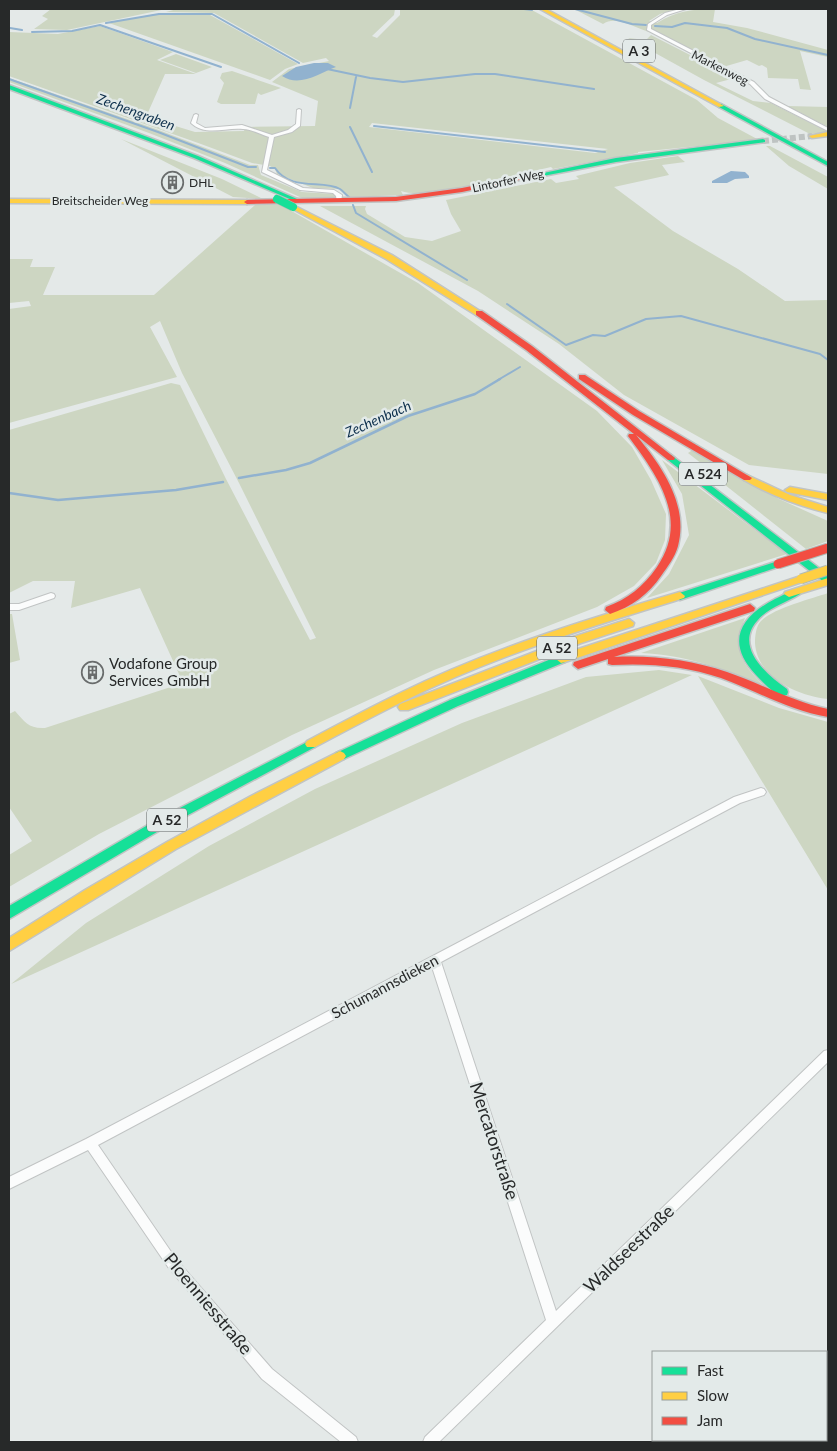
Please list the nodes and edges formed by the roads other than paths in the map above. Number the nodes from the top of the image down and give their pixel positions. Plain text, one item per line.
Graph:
1 (543, 9) edge
2 (560, 9) edge
3 (684, 9) edge
4 (679, 84) junction
5 (9, 87) edge
6 (9, 92) edge
7 (299, 110) dead end
8 (196, 114) dead end
9 (828, 130) edge
10 (828, 134) edge
11 (272, 136) junction
12 (807, 137) junction
13 (763, 141) tunnel mouth
14 (828, 152) edge
15 (828, 164) edge
16 (828, 172) edge
17 (9, 201) edge
18 (339, 201) junction
19 (252, 202) joint
20 (293, 203) junction
21 (582, 377) junction
22 (599, 403) junction
23 (725, 465) junction
24 (828, 497) edge
25 (828, 510) edge
26 (828, 548) edge
27 (828, 558) edge
28 (828, 571) edge
29 (826, 582) edge
30 (796, 592) junction
31 (51, 596) dead end
32 (9, 607) edge
33 (577, 627) junction
34 (577, 665) junction
35 (828, 705) edge
36 (828, 713) edge
37 (330, 735) junction
38 (372, 740) junction
39 (761, 792) dead end
40 (9, 913) edge
41 (9, 945) edge
42 (435, 960) junction
43 (828, 1055) edge
44 (90, 1143) junction
45 (9, 1183) edge
46 (553, 1322) junction
47 (351, 1442) edge
48 (430, 1442) edge

1 - 4 main road, A 3
2 - 12 main road, A 3
3 - 9 street, Markenweg
4 - 15 main road, A 3
4 - 16 main road
5 - 20 main road, A 524
6 - 20 main road, A 524, bridge
7 - 11 street
8 - 11 street
10 - 12 main road
11 - 18 street
12 - 14 main road
13 - 18 main road, Lintorfer Weg
17 - 19 main road, Breitscheider Weg
18 - 19 main road, Lintorfer Weg
20 - 21 main road, A 524
20 - 22 main road, A 524
21 - 23 main road
21 - 28 main road, A 524
22 - 29 main road, A 524
22 - 33 main road
23 - 24 main road
23 - 25 main road
26 - 33 main road, bridge
27 - 37 main road, A 52
28 - 38 main road, A 52, bridge
29 - 30 main road
30 - 34 main road
30 - 35 main road
31 - 32 street
33 - 37 main road
34 - 36 main road
34 - 38 main road
37 - 40 main road, A 52
38 - 41 main road, A 52
39 - 42 street, Schumannsdieken
42 - 44 street, Schumannsdieken
42 - 46 street, Mercatorstraße
43 - 46 street, Waldseestraße
44 - 45 street, Schumannsdieken
44 - 47 street, Ploenniesstraße
46 - 48 street, Waldseestraße

